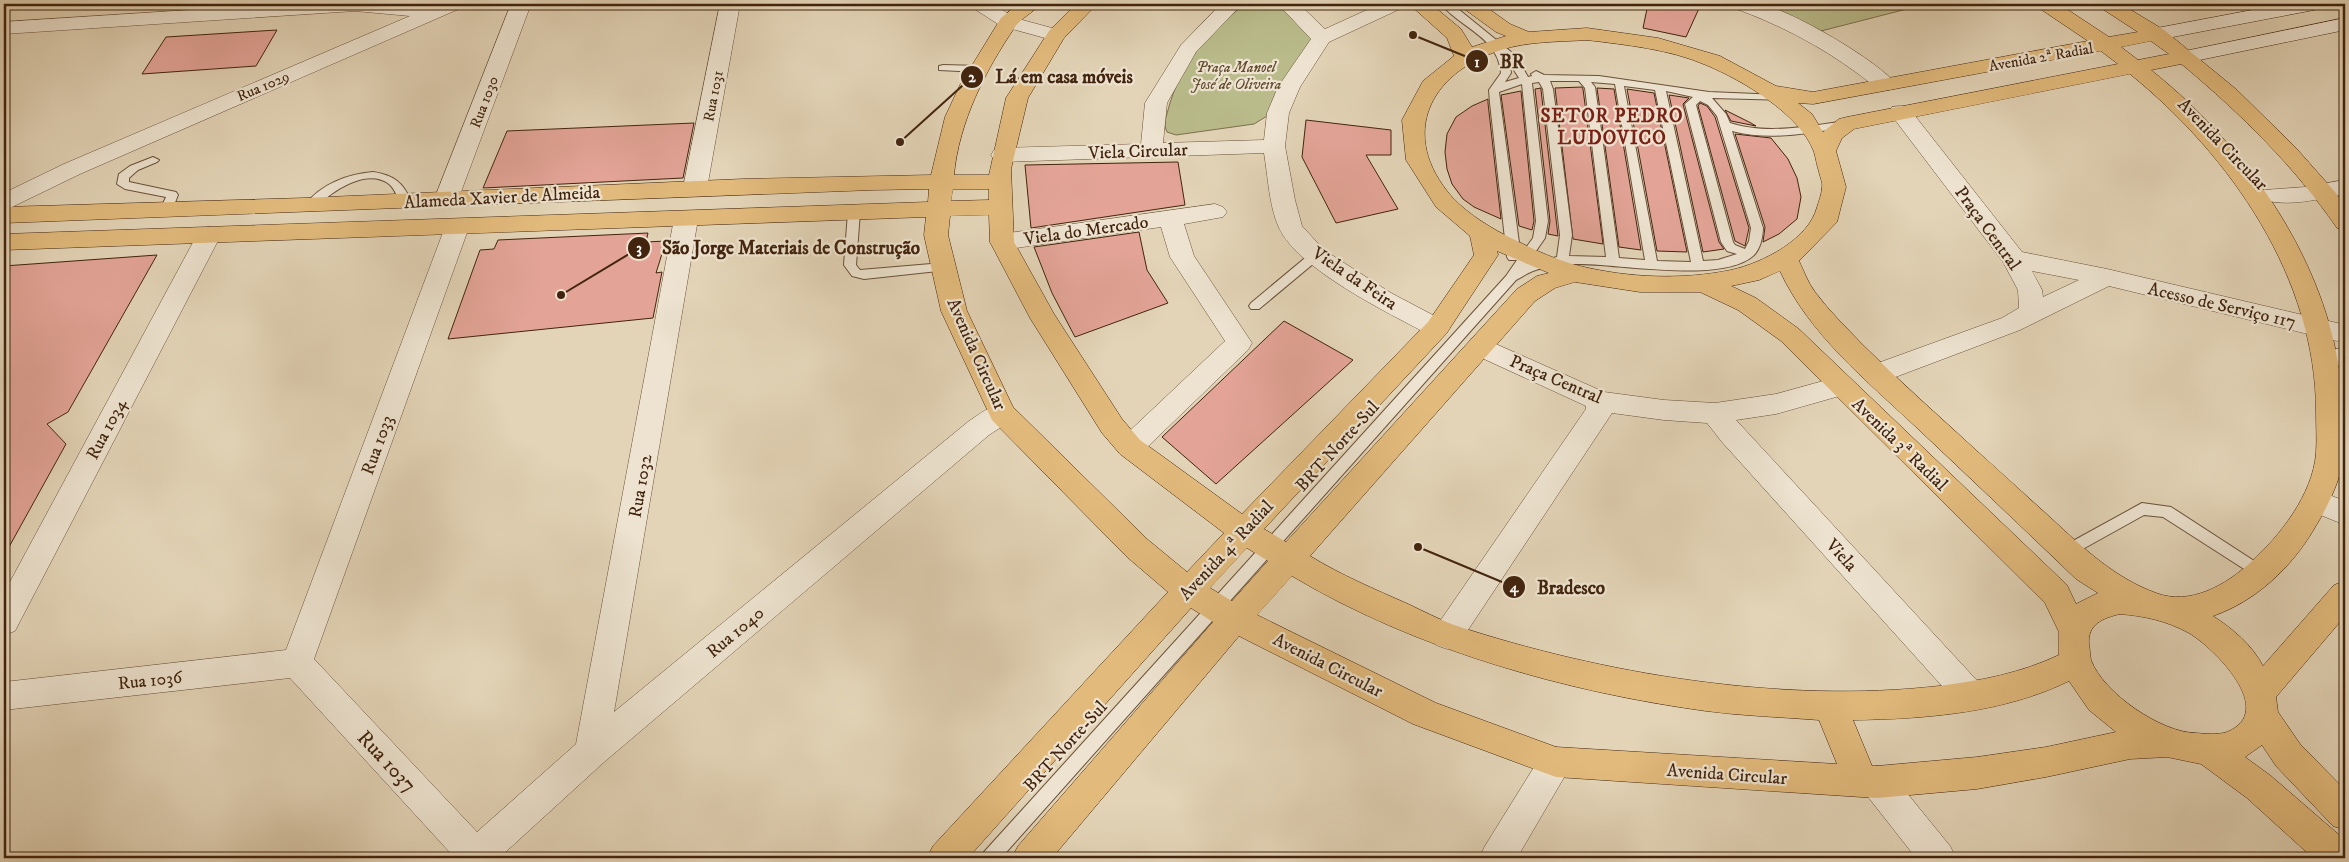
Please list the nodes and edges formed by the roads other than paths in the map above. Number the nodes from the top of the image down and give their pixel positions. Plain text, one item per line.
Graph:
1 (454, 4) edge
2 (521, 4) edge
3 (730, 4) edge
4 (980, 4) edge
5 (1030, 4) edge
6 (1087, 4) edge
7 (1232, 4) edge
8 (1288, 4) edge
9 (1396, 4) edge
10 (1419, 4) edge
11 (1446, 4) edge
12 (1470, 4) edge
13 (1742, 4) edge
14 (2046, 4) edge
15 (2108, 4) edge
16 (2314, 4) edge
17 (203, 9) edge
18 (431, 14) junction
19 (1008, 22) junction
20 (2345, 24) edge
21 (4, 28) edge
22 (2157, 34) junction
23 (1056, 35) junction
24 (1322, 38) junction
25 (1527, 38) junction
26 (2110, 44) junction
27 (1496, 45) junction
28 (2185, 57) junction
29 (1465, 58) junction
30 (2140, 66) junction
31 (943, 68) dead end
32 (980, 69) junction
33 (1538, 77) junction
34 (1583, 79) junction
35 (1622, 82) junction
36 (1886, 85) junction
37 (1662, 87) junction
38 (1494, 90) junction
39 (1773, 93) junction
40 (1707, 96) junction
41 (1900, 112) junction
42 (1847, 124) junction
43 (1810, 129) junction
44 (1726, 130) junction
45 (1274, 146) junction
46 (1151, 150) junction
47 (1825, 151) junction
48 (1002, 155) junction
49 (153, 160) dead end
50 (72, 169) junction
51 (941, 181) junction
52 (695, 188) junction
53 (2335, 189) edge
54 (1000, 194) junction
55 (2272, 194) junction
56 (446, 200) junction
57 (4, 202) edge
58 (939, 209) junction
59 (166, 210) junction
60 (854, 212) junction
61 (1214, 212) dead end
62 (55, 214) junction
63 (4, 215) edge
64 (686, 219) junction
65 (1171, 219) junction
66 (2345, 223) edge
67 (457, 227) junction
68 (1481, 232) junction
69 (209, 235) junction
70 (4, 242) edge
71 (1002, 242) junction
72 (1727, 242) junction
73 (1748, 254) junction
74 (1316, 256) junction
75 (1786, 259) junction
76 (2014, 259) junction
77 (1545, 260) junction
78 (1727, 261) junction
79 (1612, 262) junction
80 (1652, 265) junction
81 (943, 267) junction
82 (1700, 274) junction
83 (2108, 278) junction
84 (1510, 280) junction
85 (1255, 306) dead end
86 (2032, 312) junction
87 (1437, 328) junction
88 (2340, 336) edge
89 (1480, 346) junction
90 (1876, 374) junction
91 (1841, 386) junction
92 (1600, 401) junction
93 (1002, 412) junction
94 (1716, 413) junction
95 (1130, 447) junction
96 (2316, 501) junction
97 (2345, 514) edge
98 (1246, 532) junction
99 (2067, 551) junction
100 (1280, 554) junction
101 (2260, 572) junction
102 (1188, 591) junction
103 (2345, 594) edge
104 (2158, 606) junction
105 (1225, 613) junction
106 (4, 622) edge
107 (2074, 631) junction
108 (1447, 636) junction
109 (2076, 662) junction
110 (297, 663) junction
111 (4, 696) edge
112 (1971, 696) junction
113 (2261, 705) junction
114 (1829, 706) junction
115 (2168, 742) junction
116 (2207, 750) junction
117 (591, 752) junction
118 (1556, 762) junction
119 (1869, 782) junction
120 (2345, 814) edge
121 (1498, 857) edge
122 (476, 858) edge
123 (945, 858) edge
124 (990, 858) edge
125 (1030, 858) edge
126 (1938, 858) edge
127 (2338, 858) edge

1 - 18 street, Rua 1029
2 - 56 street, Rua 1030
3 - 52 street, Rua 1031
4 - 19 street
5 - 19 main road, Avenida Circular
6 - 23 main road
7 - 46 street
8 - 24 street
9 - 24 street
10 - 29 main road
11 - 27 lane
12 - 25 main road
13 - 36 street
14 - 26 main road, Avenida Circular
15 - 22 main road, Avenida Circular
16 - 22 street, Avenida 2ª Radial
17 - 18 street
17 - 21 street
18 - 50 street, Rua 1029
19 - 23 street
19 - 32 main road, Avenida Circular
20 - 28 street, Avenida 2ª Radial
22 - 26 main road, Avenida 2ª Radial
22 - 28 main road, Avenida Circular
23 - 48 main road
24 - 45 street, Viela da Feira
25 - 27 main road
25 - 39 main road
26 - 30 main road, Avenida Circular
26 - 36 main road, Avenida 2ª Radial
27 - 29 main road
27 - 33 lane
27 - 38 lane
28 - 30 main road, Avenida 2ª Radial
28 - 53 main road, Avenida Circular
29 - 68 main road
30 - 41 main road, Avenida 2ª Radial
30 - 55 main road, Avenida Circular
31 - 32 lane
32 - 51 main road, Avenida Circular
33 - 34 lane
33 - 38 lane
33 - 77 lane
33 - 77 lane
34 - 35 lane
34 - 79 lane
35 - 37 lane
35 - 80 lane
36 - 39 main road, Avenida 2ª Radial
37 - 40 lane
37 - 82 lane
38 - 77 lane
39 - 40 lane
39 - 43 main road
40 - 44 lane
40 - 72 lane
41 - 42 main road, Avenida 2ª Radial
41 - 76 street, Praça Central
42 - 43 lane
42 - 47 main road
43 - 44 lane
43 - 47 main road
44 - 73 lane
45 - 46 street, Viela Circular
45 - 74 street, Viela da Feira
46 - 48 street, Viela Circular
47 - 75 main road
48 - 54 main road
49 - 59 lane
50 - 57 street, Rua 1029
50 - 62 street, Rua 1029
51 - 52 main road, Alameda Xavier de Almeida
51 - 54 main road, Alameda Xavier de Almeida
51 - 58 main road, Avenida Circular
52 - 56 main road, Alameda Xavier de Almeida
53 - 55 street
53 - 66 main road, Avenida Circular
54 - 58 main road, Alameda Xavier de Almeida
54 - 71 main road
55 - 88 main road, Avenida Circular
56 - 59 main road, Alameda Xavier de Almeida
58 - 60 main road, Alameda Xavier de Almeida
58 - 81 main road, Avenida Circular
59 - 62 main road, Alameda Xavier de Almeida
60 - 64 main road, Alameda Xavier de Almeida
60 - 81 lane
61 - 65 street, Viela do Mercado
62 - 63 main road, Alameda Xavier de Almeida
64 - 67 main road, Alameda Xavier de Almeida
64 - 117 street, Rua 1032
65 - 71 street, Viela do Mercado
65 - 95 street, Viela do Mercado
67 - 69 main road, Alameda Xavier de Almeida
67 - 110 street, Rua 1033
68 - 77 main road
68 - 87 main road, Avenida 4ª Radial
69 - 70 main road, Alameda Xavier de Almeida
69 - 106 street, Rua 1034
71 - 95 main road
72 - 73 lane
72 - 78 lane
73 - 78 lane, BRT Norte-Sul
74 - 85 lane
74 - 87 street, Viela da Feira
75 - 82 main road
75 - 90 main road, Avenida 3ª Radial
76 - 83 street, Acesso de Serviço 117
76 - 86 street, Praça Central
77 - 79 lane, BRT Norte-Sul
77 - 82 main road
77 - 84 lane
77 - 84 lane, BRT Norte-Sul
77 - 89 main road
78 - 82 lane, BRT Norte-Sul
79 - 80 lane, BRT Norte-Sul
80 - 82 lane, BRT Norte-Sul
81 - 93 main road, Avenida Circular
82 - 91 main road, Avenida 3ª Radial
83 - 86 street
83 - 88 street, Acesso de Serviço 117
84 - 100 lane, BRT Norte-Sul
86 - 90 street
87 - 98 main road, Avenida 4ª Radial
88 - 96 main road, Avenida Circular
89 - 92 street, Praça Central
89 - 100 main road
90 - 99 main road, Avenida 3ª Radial
91 - 94 street, Praça Central
91 - 107 main road, Avenida 3ª Radial
92 - 94 street, Praça Central
92 - 108 street
93 - 102 main road, Avenida Circular
93 - 117 street, Rua 1040
94 - 112 street, Viela
95 - 98 main road
96 - 97 street
96 - 101 main road, Avenida Circular
98 - 100 main road
98 - 102 main road, Avenida 4ª Radial
99 - 101 lane
99 - 104 main road, Avenida 3ª Radial
100 - 105 main road
100 - 108 main road
101 - 104 main road, Avenida Circular
102 - 105 main road, Avenida Circular
102 - 123 main road, Avenida 4ª Radial
103 - 113 main road
104 - 107 main road
104 - 113 main road
105 - 118 main road, Avenida Circular
105 - 124 lane, BRT Norte-Sul
105 - 125 main road
107 - 109 main road
108 - 114 main road
109 - 112 main road
109 - 115 main road
110 - 111 street, Rua 1036
110 - 122 street, Rua 1037
112 - 114 main road
113 - 116 main road
113 - 120 main road
114 - 119 main road
115 - 116 main road
115 - 119 main road, Avenida Circular
116 - 127 main road
117 - 122 street, Rua 1040
118 - 119 main road, Avenida Circular
118 - 121 street
119 - 126 street

